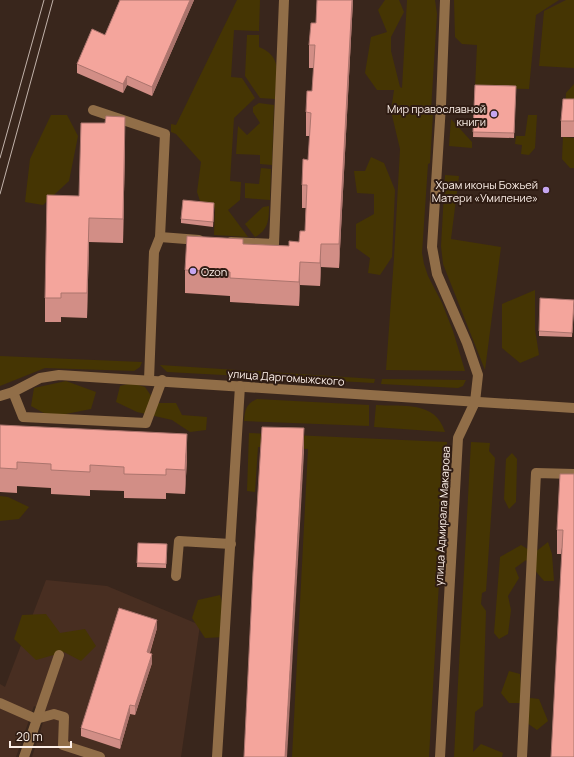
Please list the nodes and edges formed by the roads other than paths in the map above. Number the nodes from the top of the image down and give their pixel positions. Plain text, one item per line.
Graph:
1 (284, 0) edge
2 (445, 0) edge
3 (93, 110) dead end
4 (160, 237) junction
5 (206, 240) edge
6 (221, 241) edge
7 (149, 380) junction
8 (162, 380) junction
9 (240, 386) junction
10 (13, 392) junction
11 (0, 396) edge
12 (475, 402) junction
13 (574, 408) edge
14 (574, 474) edge
15 (231, 544) junction
16 (176, 576) dead end
17 (60, 655) dead end
18 (0, 703) edge
19 (36, 719) junction
20 (24, 757) edge
21 (100, 757) edge
22 (217, 757) edge
23 (440, 757) edge
24 (522, 757) edge

1 - 6 street
2 - 12 street, улица Адмирала Макарова
3 - 4 street
4 - 5 street
4 - 7 street
7 - 8 street, улица Даргомыжского
7 - 10 street, улица Даргомыжского
8 - 9 street, улица Даргомыжского
8 - 10 street
9 - 12 street, улица Даргомыжского
9 - 15 street
10 - 11 street, улица Даргомыжского
12 - 13 street, улица Даргомыжского
12 - 23 street, улица Адмирала Макарова
14 - 24 street
15 - 16 street
15 - 22 street
17 - 19 street
18 - 19 street
19 - 20 street
19 - 21 street

